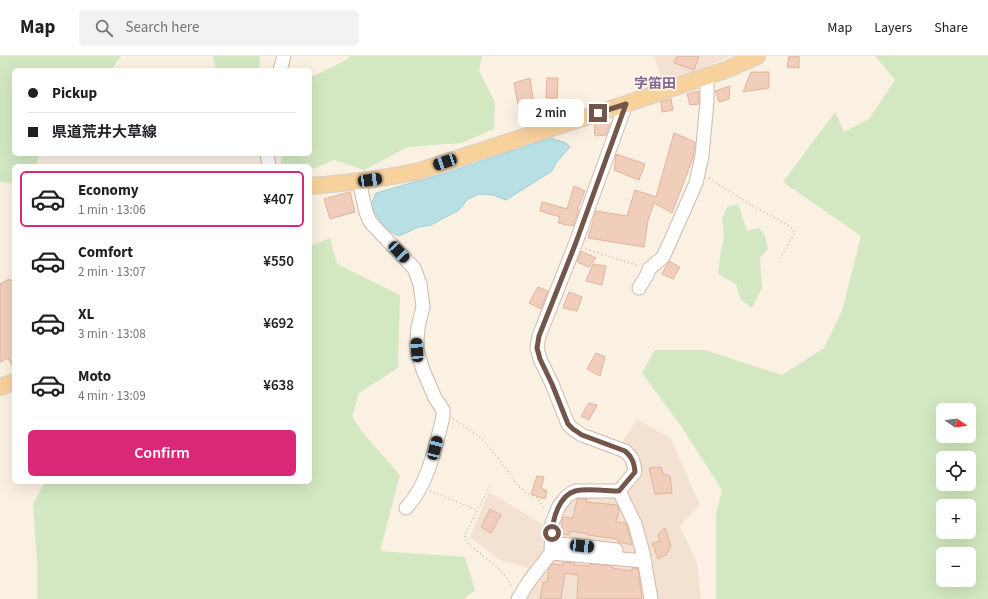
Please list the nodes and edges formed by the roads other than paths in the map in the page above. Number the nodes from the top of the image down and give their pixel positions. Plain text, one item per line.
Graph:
1 (284, 56) edge
2 (757, 56) edge
3 (281, 68) edge
4 (707, 77) junction
5 (626, 104) junction
6 (359, 182) junction
7 (312, 186) edge
8 (639, 288) dead end
9 (12, 381) edge
10 (0, 382) edge
11 (12, 382) edge
12 (0, 387) edge
13 (619, 491) junction
14 (406, 508) dead end
15 (551, 548) junction
16 (644, 557) junction
17 (515, 595) edge
18 (651, 599) edge

1 - 3 street
2 - 4 main road
4 - 5 main road
4 - 8 street
5 - 6 main road
5 - 13 street
6 - 7 main road
6 - 14 street
9 - 10 street
11 - 12 main road
13 - 15 street
13 - 16 street
15 - 16 street
15 - 17 street
16 - 18 street

